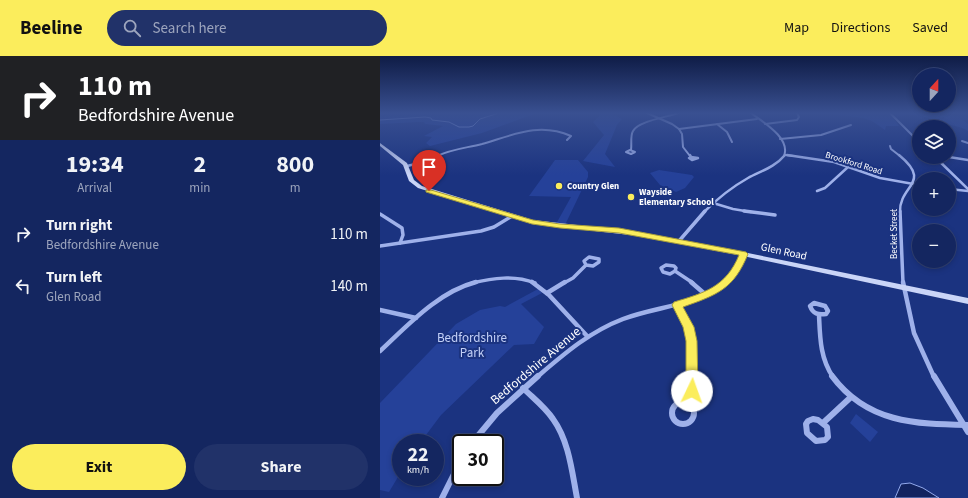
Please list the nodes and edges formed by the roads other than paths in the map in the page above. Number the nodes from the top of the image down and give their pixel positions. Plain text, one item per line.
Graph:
1 (512, 134) edge
2 (566, 134) edge
3 (633, 134) edge
4 (682, 134) edge
5 (728, 134) edge
6 (775, 134) edge
7 (825, 134) edge
8 (780, 139) junction
9 (567, 140) dead end
10 (962, 141) dead end
11 (732, 142) dead end
12 (968, 143) edge
13 (380, 144) edge
14 (890, 146) dead end
15 (631, 150) dead end
16 (785, 155) junction
17 (691, 157) dead end
18 (956, 158) edge
19 (968, 160) edge
20 (942, 164) edge
21 (407, 166) junction
22 (848, 168) junction
23 (914, 172) edge
24 (912, 184) joint
25 (956, 189) edge
26 (968, 190) edge
27 (817, 191) dead end
28 (713, 204) junction
29 (380, 214) edge
30 (775, 215) dead end
31 (512, 216) junction
32 (679, 241) junction
33 (400, 243) junction
34 (380, 246) edge
35 (743, 254) junction
36 (586, 266) dead end
37 (675, 271) dead end
38 (904, 287) junction
39 (547, 293) junction
40 (706, 295) junction
41 (968, 301) edge
42 (677, 305) junction
43 (380, 310) edge
44 (819, 315) dead end
45 (416, 318) junction
46 (587, 336) junction
47 (380, 351) edge
48 (523, 388) junction
49 (850, 397) junction
50 (687, 403) dead end
51 (823, 423) dead end
52 (966, 425) edge
53 (968, 432) edge
54 (479, 434) edge
55 (452, 478) edge
56 (442, 498) edge
57 (577, 498) edge

1 - 21 street
2 - 9 street
3 - 15 street
4 - 17 street
5 - 11 street
6 - 8 street
7 - 8 street
8 - 16 street
10 - 12 street
13 - 21 main road, Glen Road
14 - 23 street
16 - 22 street, Brookford Road
16 - 28 street
18 - 19 street
20 - 26 street
21 - 31 main road, Glen Road
22 - 24 street, Brookford Road
22 - 27 street
24 - 38 street, Becket Street
25 - 26 street
28 - 30 street
28 - 32 street
29 - 33 street
31 - 32 main road, Glen Road
31 - 33 street
32 - 35 main road, Glen Road
33 - 34 street
35 - 38 main road, Glen Road
35 - 40 street, Bedfordshire Avenue
36 - 39 street
37 - 40 street
38 - 41 main road, Glen Road
38 - 52 street, Becket Street
39 - 45 street
39 - 46 street
40 - 42 street, Bedfordshire Avenue
42 - 46 street, Bedfordshire Avenue
42 - 50 street
43 - 45 street
44 - 49 street
45 - 47 street
46 - 48 street, Bedfordshire Avenue
48 - 54 street, Bedfordshire Avenue
48 - 57 street
49 - 51 street
49 - 52 street
52 - 53 street, Becket Street
55 - 56 street

